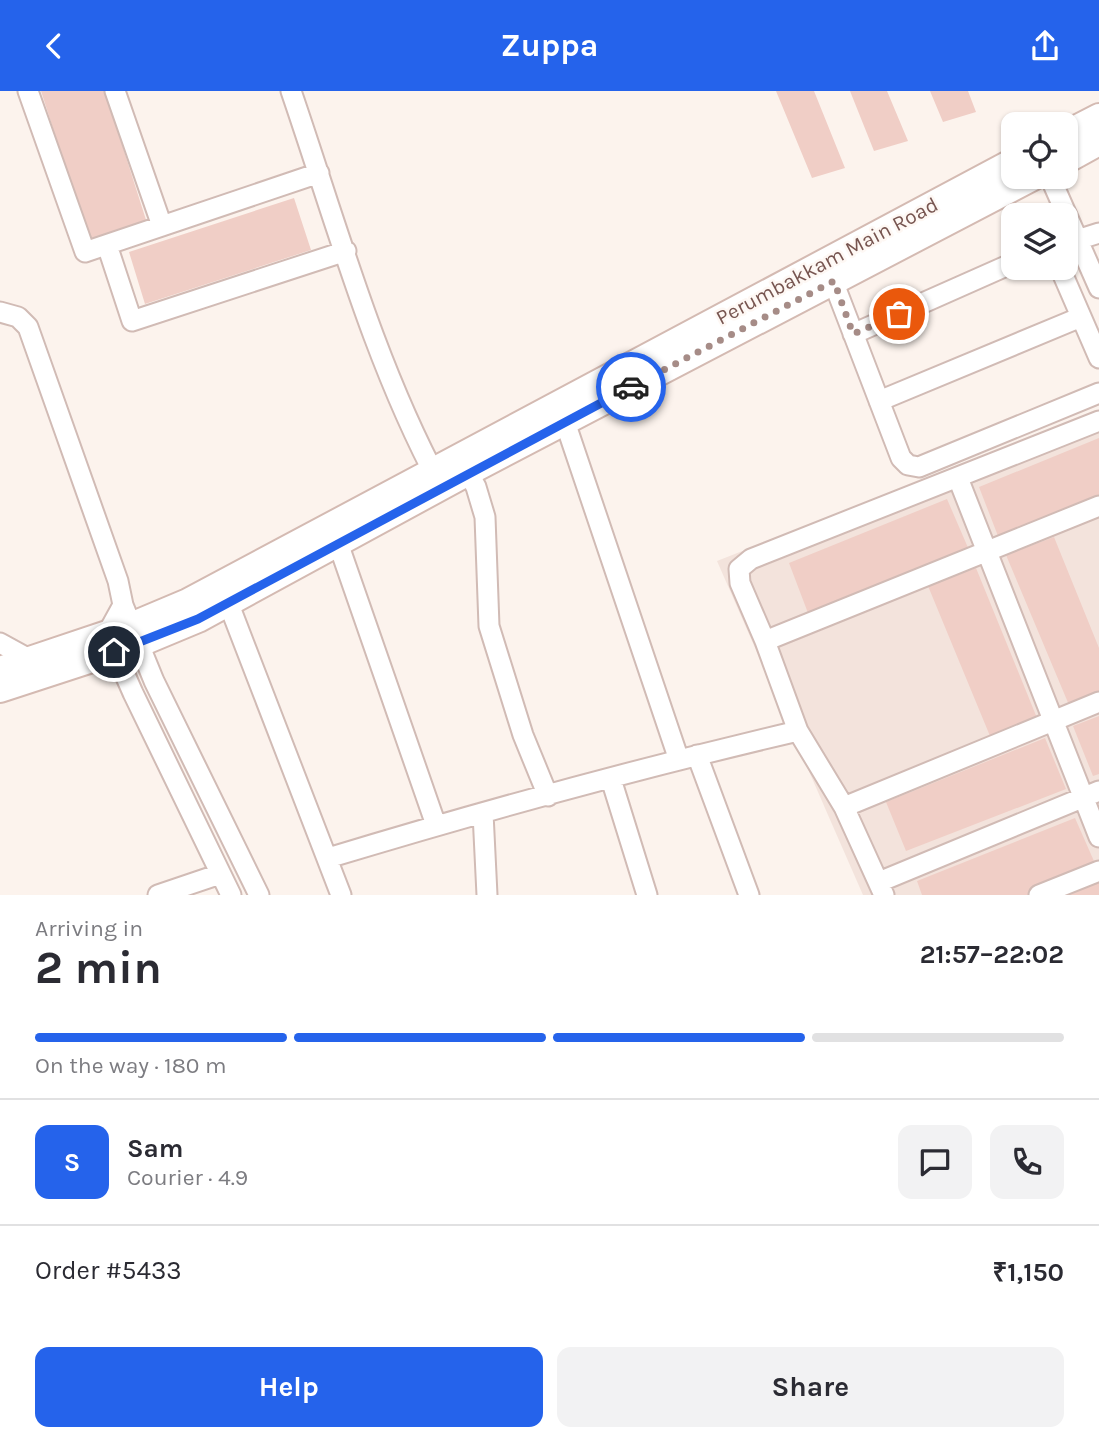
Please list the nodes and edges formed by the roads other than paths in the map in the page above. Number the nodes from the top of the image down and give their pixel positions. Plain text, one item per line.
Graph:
1 (28, 91) edge
2 (115, 91) edge
3 (291, 91) edge
4 (1099, 117) edge
5 (1078, 128) edge
6 (1099, 142) edge
7 (1078, 153) edge
8 (1001, 169) edge
9 (319, 173) junction
10 (1010, 189) edge
11 (162, 226) junction
12 (1099, 233) edge
13 (1078, 240) edge
14 (1078, 242) edge
15 (107, 245) junction
16 (346, 251) junction
17 (1001, 268) edge
18 (1065, 280) edge
19 (834, 281) junction
20 (1099, 288) edge
21 (0, 312) edge
22 (1081, 317) junction
23 (853, 334) junction
24 (1099, 358) edge
25 (1099, 393) edge
26 (879, 401) junction
27 (1099, 421) edge
28 (565, 422) junction
29 (468, 473) junction
30 (958, 478) junction
31 (437, 479) junction
32 (1099, 506) edge
33 (338, 543) junction
34 (986, 551) junction
35 (228, 602) junction
36 (123, 632) junction
37 (765, 641) junction
38 (0, 643) edge
39 (31, 660) junction
40 (0, 670) edge
41 (0, 689) edge
42 (1099, 702) edge
43 (1053, 721) junction
44 (798, 731) junction
45 (688, 757) junction
46 (611, 779) junction
47 (1091, 794) edge
48 (548, 796) junction
49 (844, 807) junction
50 (483, 813) junction
51 (436, 825) junction
52 (1099, 837) edge
53 (328, 858) junction
54 (1099, 871) edge
55 (220, 873) junction
56 (881, 889) edge
57 (158, 895) edge
58 (231, 895) edge
59 (259, 895) edge
60 (341, 895) edge
61 (487, 895) edge
62 (647, 895) edge
63 (749, 895) edge
64 (1039, 895) edge

1 - 15 street
2 - 11 street
3 - 9 street
4 - 5 street
6 - 7 street
8 - 31 street, Perumbakkam Main Road
9 - 11 street
9 - 16 street
10 - 19 street, Perumbakkam Main Road
11 - 15 street
12 - 13 street
14 - 20 street
15 - 16 street
16 - 31 street
17 - 23 street
18 - 22 street
19 - 23 street
19 - 28 street, Perumbakkam Main Road
21 - 36 street
22 - 24 street
22 - 26 street
23 - 26 street
25 - 26 street
27 - 30 street
28 - 29 street, Perumbakkam Main Road
28 - 45 street
29 - 31 street, Perumbakkam Main Road
29 - 48 street
30 - 34 street
30 - 37 street
31 - 33 street, Perumbakkam Main Road
31 - 36 street, Perumbakkam Main Road
32 - 34 street
33 - 35 street, Perumbakkam Main Road
33 - 51 street
34 - 37 street
34 - 43 street
35 - 36 street, Perumbakkam Main Road
35 - 53 street
36 - 39 street, Perumbakkam Main Road
36 - 41 street, Perumbakkam Main Road
36 - 55 street
36 - 59 street
37 - 44 street
38 - 39 street
39 - 40 street, Perumbakkam Main Road
42 - 43 street
43 - 47 street
43 - 49 street
44 - 45 street
44 - 49 street
45 - 46 street
45 - 63 street
46 - 48 street
46 - 62 street
47 - 52 street
47 - 56 street
48 - 50 street
49 - 56 street
50 - 51 street
50 - 61 street
51 - 53 street
53 - 60 street
54 - 64 street
55 - 57 street
55 - 58 street

